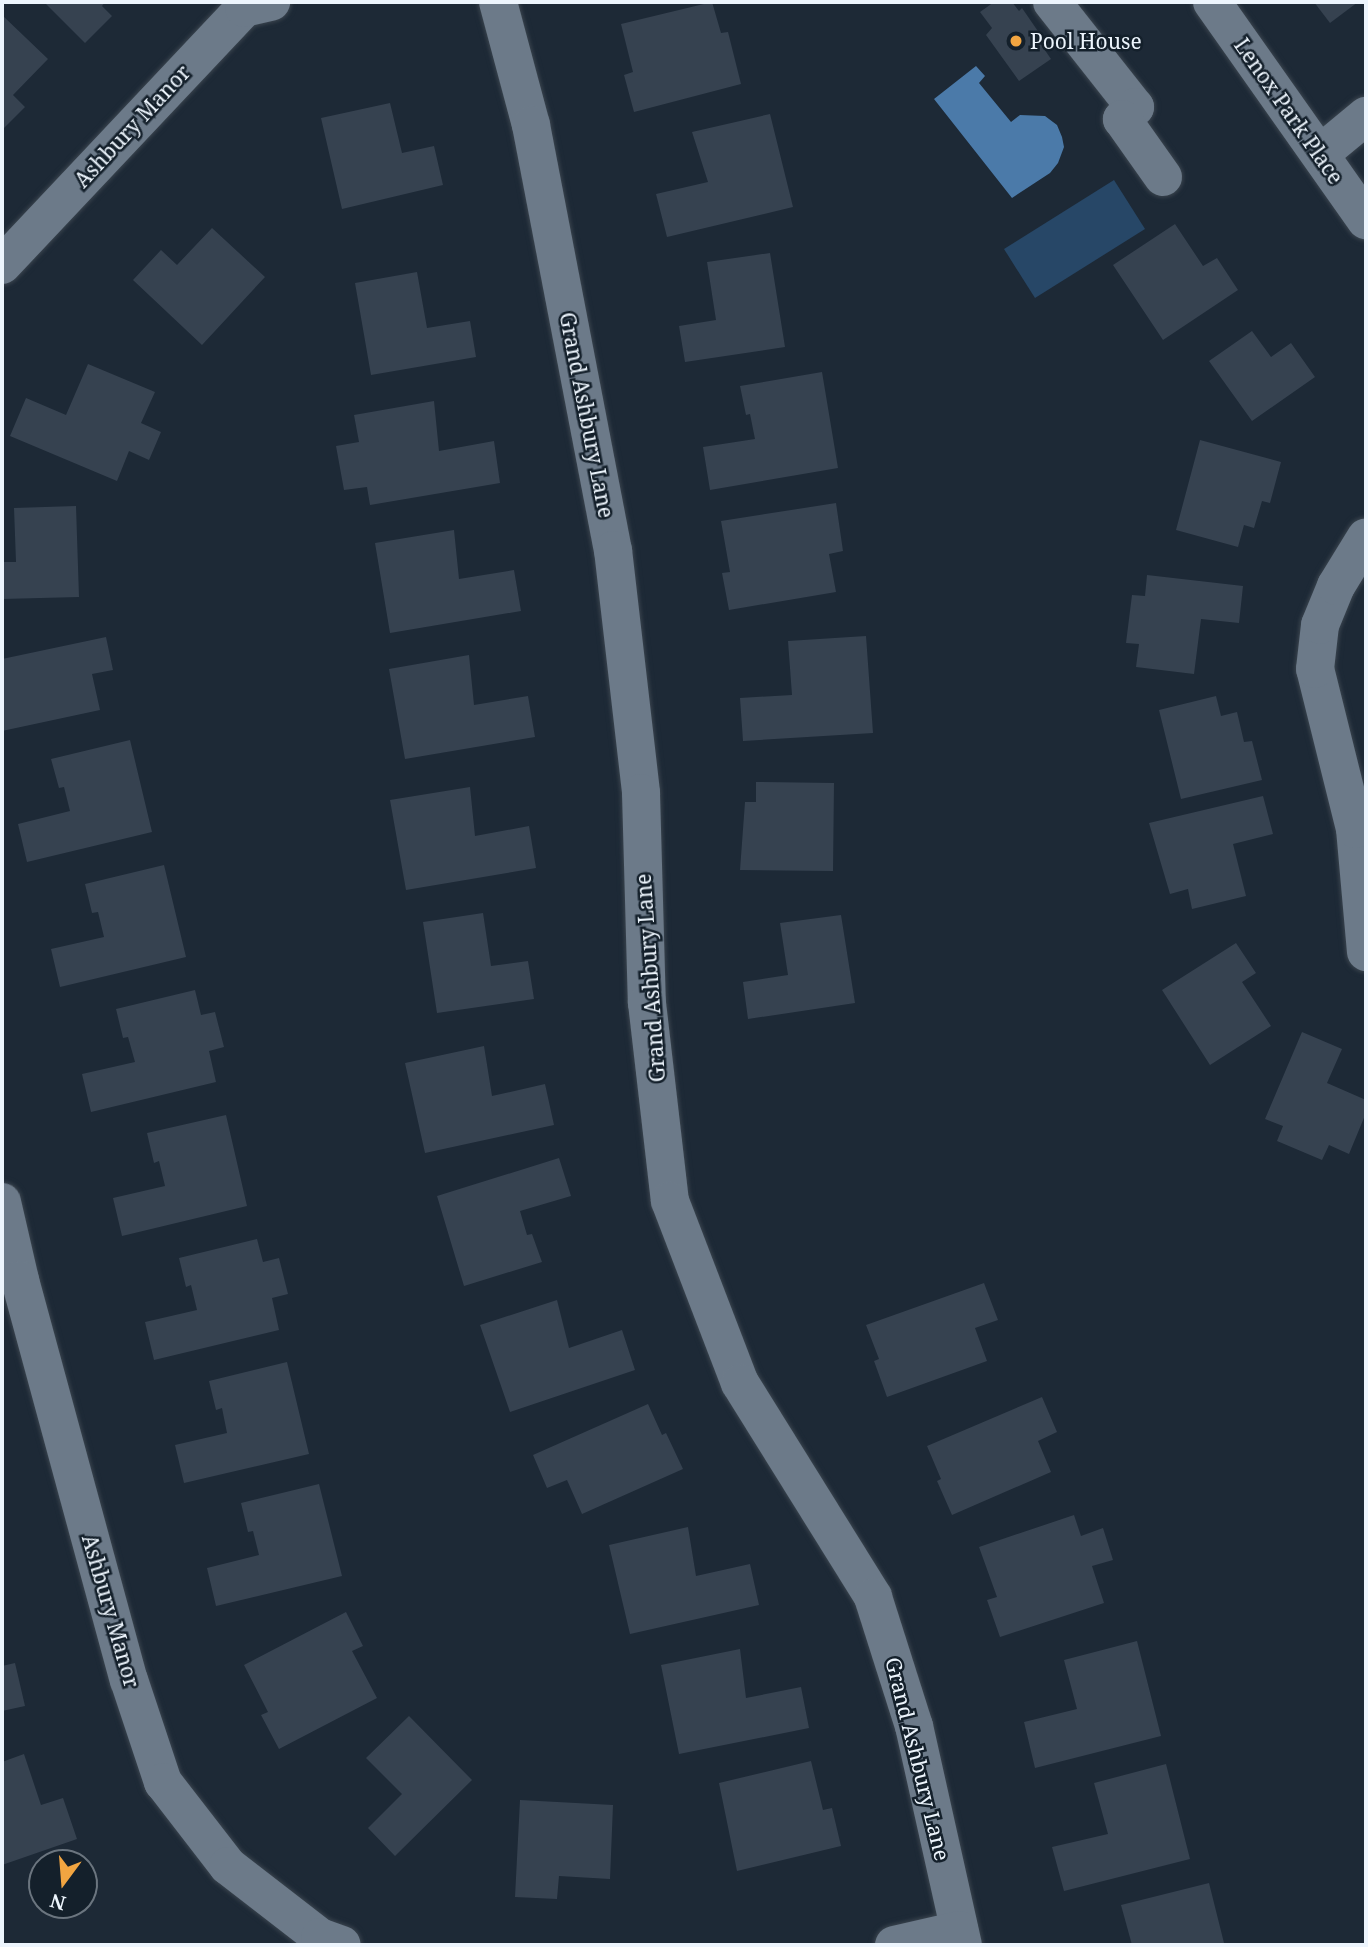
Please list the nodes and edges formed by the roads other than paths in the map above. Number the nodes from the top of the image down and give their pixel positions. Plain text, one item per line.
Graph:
1 (271, 2) edge
2 (498, 2) edge
3 (1052, 2) edge
4 (1212, 2) edge
5 (1366, 116) edge
6 (1320, 154) junction
7 (1163, 177) dead end
8 (1366, 220) edge
9 (2, 265) edge
10 (1366, 537) edge
11 (1366, 952) edge
12 (2, 1202) edge
13 (961, 1938) edge
14 (342, 1945) edge
15 (894, 1945) edge

1 - 9 street, Ashbury Manor
2 - 13 street, Grand Ashbury Lane
3 - 7 street
4 - 6 street, Lenox Park Place
5 - 6 street
6 - 8 street, Lenox Park Place
10 - 11 street
12 - 14 street, Ashbury Manor
13 - 15 street

